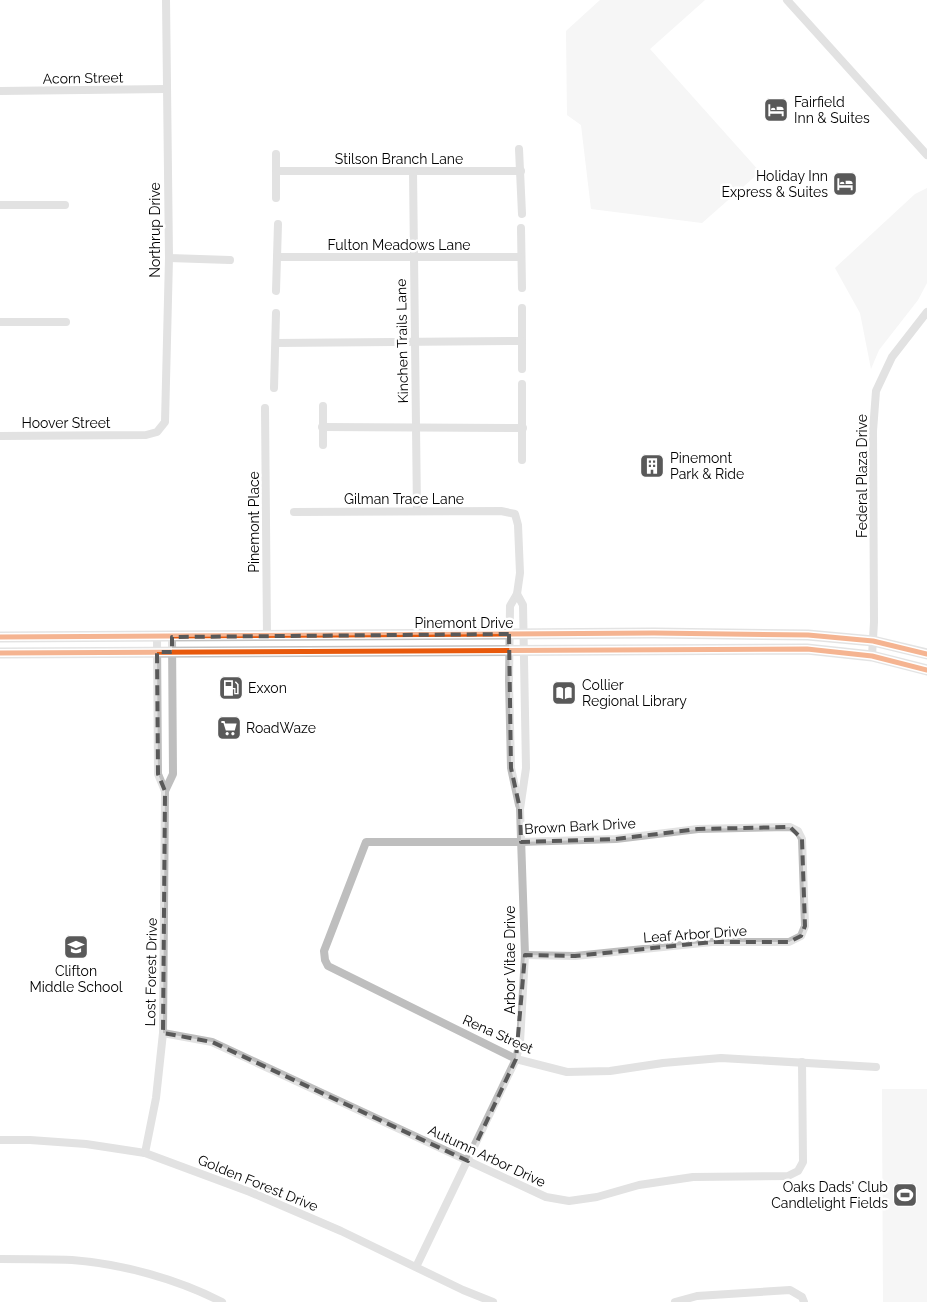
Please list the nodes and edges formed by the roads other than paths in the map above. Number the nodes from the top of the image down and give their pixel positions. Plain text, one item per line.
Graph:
1 (166, 0) edge
2 (787, 0) edge
3 (166, 89) junction
4 (0, 91) edge
5 (520, 150) dead end
6 (276, 154) dead end
7 (927, 155) edge
8 (276, 171) junction
9 (413, 171) junction
10 (521, 171) junction
11 (276, 198) dead end
12 (0, 205) edge
13 (65, 205) dead end
14 (522, 214) dead end
15 (278, 224) dead end
16 (521, 228) dead end
17 (168, 258) junction
18 (277, 258) junction
19 (414, 258) junction
20 (521, 258) junction
21 (230, 260) dead end
22 (522, 288) dead end
23 (276, 291) dead end
24 (522, 308) dead end
25 (927, 312) edge
26 (276, 313) dead end
27 (0, 322) edge
28 (66, 322) dead end
29 (522, 341) junction
30 (415, 342) junction
31 (276, 343) junction
32 (522, 369) dead end
33 (522, 384) dead end
34 (274, 388) dead end
35 (323, 406) dead end
36 (265, 408) dead end
37 (322, 427) junction
38 (416, 427) junction
39 (523, 428) junction
40 (132, 435) joint
41 (0, 436) edge
42 (323, 444) dead end
43 (522, 460) dead end
44 (417, 511) junction
45 (294, 512) dead end
46 (517, 594) junction
47 (509, 634) junction
48 (523, 634) junction
49 (267, 636) junction
50 (344, 636) junction
51 (0, 637) edge
52 (157, 637) junction
53 (172, 637) junction
54 (873, 641) junction
55 (509, 650) junction
56 (523, 650) junction
57 (344, 651) junction
58 (157, 652) junction
59 (172, 652) junction
60 (0, 653) edge
61 (927, 654) edge
62 (872, 656) junction
63 (927, 670) edge
64 (158, 733) junction
65 (173, 733) junction
66 (165, 791) junction
67 (520, 809) junction
68 (520, 842) junction
69 (803, 871) joint
70 (350, 886) joint
71 (525, 956) junction
72 (163, 1034) junction
73 (516, 1059) junction
74 (802, 1062) junction
75 (876, 1067) dead end
76 (0, 1140) edge
77 (145, 1153) junction
78 (468, 1161) junction
79 (0, 1259) edge
80 (416, 1267) junction
81 (222, 1302) edge
82 (493, 1302) edge
83 (675, 1302) edge
84 (804, 1302) edge

1 - 3 street, Northrup Drive
2 - 7 street
3 - 4 street, Acorn Street
3 - 17 street, Northrup Drive
5 - 10 street
6 - 8 street
8 - 9 street, Stilson Branch Lane
8 - 11 street
9 - 10 street, Stilson Branch Lane
9 - 19 street, Kinchen Trails Lane
10 - 14 street
12 - 13 street
15 - 18 street
16 - 20 street
17 - 21 street
17 - 40 street, Northrup Drive
18 - 19 street, Fulton Meadows Lane
18 - 23 street
19 - 20 street, Fulton Meadows Lane
19 - 30 street, Kinchen Trails Lane
20 - 22 street
24 - 29 street
25 - 54 street, Federal Plaza Drive
26 - 31 street
27 - 28 street
29 - 30 street
29 - 32 street
30 - 31 street
30 - 38 street, Kinchen Trails Lane
31 - 34 street
33 - 39 street
35 - 37 street
36 - 49 street, Pinemont Place
37 - 38 street
37 - 42 street
38 - 39 street
38 - 44 street, Kinchen Trails Lane
39 - 43 street
40 - 41 street, Hoover Street
44 - 45 street, Gilman Trace Lane
44 - 46 street, Gilman Trace Lane
46 - 47 street, Arbor Vitae Drive
46 - 48 street, Arbor Vitae Drive
47 - 48 main road, Pinemont Drive
47 - 50 main road, Pinemont Drive
47 - 55 street, Arbor Vitae Drive
48 - 54 main road, Pinemont Drive
48 - 56 street, Arbor Vitae Drive
49 - 50 main road, Pinemont Drive
49 - 53 main road, Pinemont Drive
50 - 57 main road
51 - 52 main road, Pinemont Drive
52 - 53 main road, Pinemont Drive
52 - 58 street, Lost Forest Drive
53 - 59 street, Lost Forest Drive
54 - 61 main road, Pinemont Drive
54 - 62 street, Federal Plaza Drive
55 - 56 main road, Pinemont Drive
55 - 57 main road, Pinemont Drive
55 - 67 street, Arbor Vitae Drive
56 - 62 main road, Pinemont Drive
56 - 67 street, Arbor Vitae Drive
57 - 59 main road, Pinemont Drive
58 - 59 main road, Pinemont Drive
58 - 60 main road, Pinemont Drive
58 - 64 street, Lost Forest Drive
59 - 65 street, Lost Forest Drive
62 - 63 main road, Pinemont Drive
64 - 65 street
64 - 66 street, Lost Forest Drive
65 - 66 street, Lost Forest Drive
66 - 72 street, Lost Forest Drive
67 - 68 street, Arbor Vitae Drive
68 - 69 street, Brown Bark Drive
68 - 70 street, Brown Bark Drive
68 - 71 street, Arbor Vitae Drive
69 - 71 street, Leaf Arbor Drive
70 - 73 street, Rena Street
71 - 73 street, Arbor Vitae Drive
72 - 77 street, Lost Forest Drive
72 - 78 street, Autumn Arbor Drive
73 - 74 street, Rena Street
73 - 78 street, Arbor Vitae Drive
74 - 75 street, Rena Street
74 - 78 street, Autumn Arbor Drive
76 - 77 street, Golden Forest Drive
77 - 80 street, Golden Forest Drive
78 - 80 street, Arbor Vitae Drive
79 - 81 street
80 - 82 street, Golden Forest Drive
83 - 84 street

